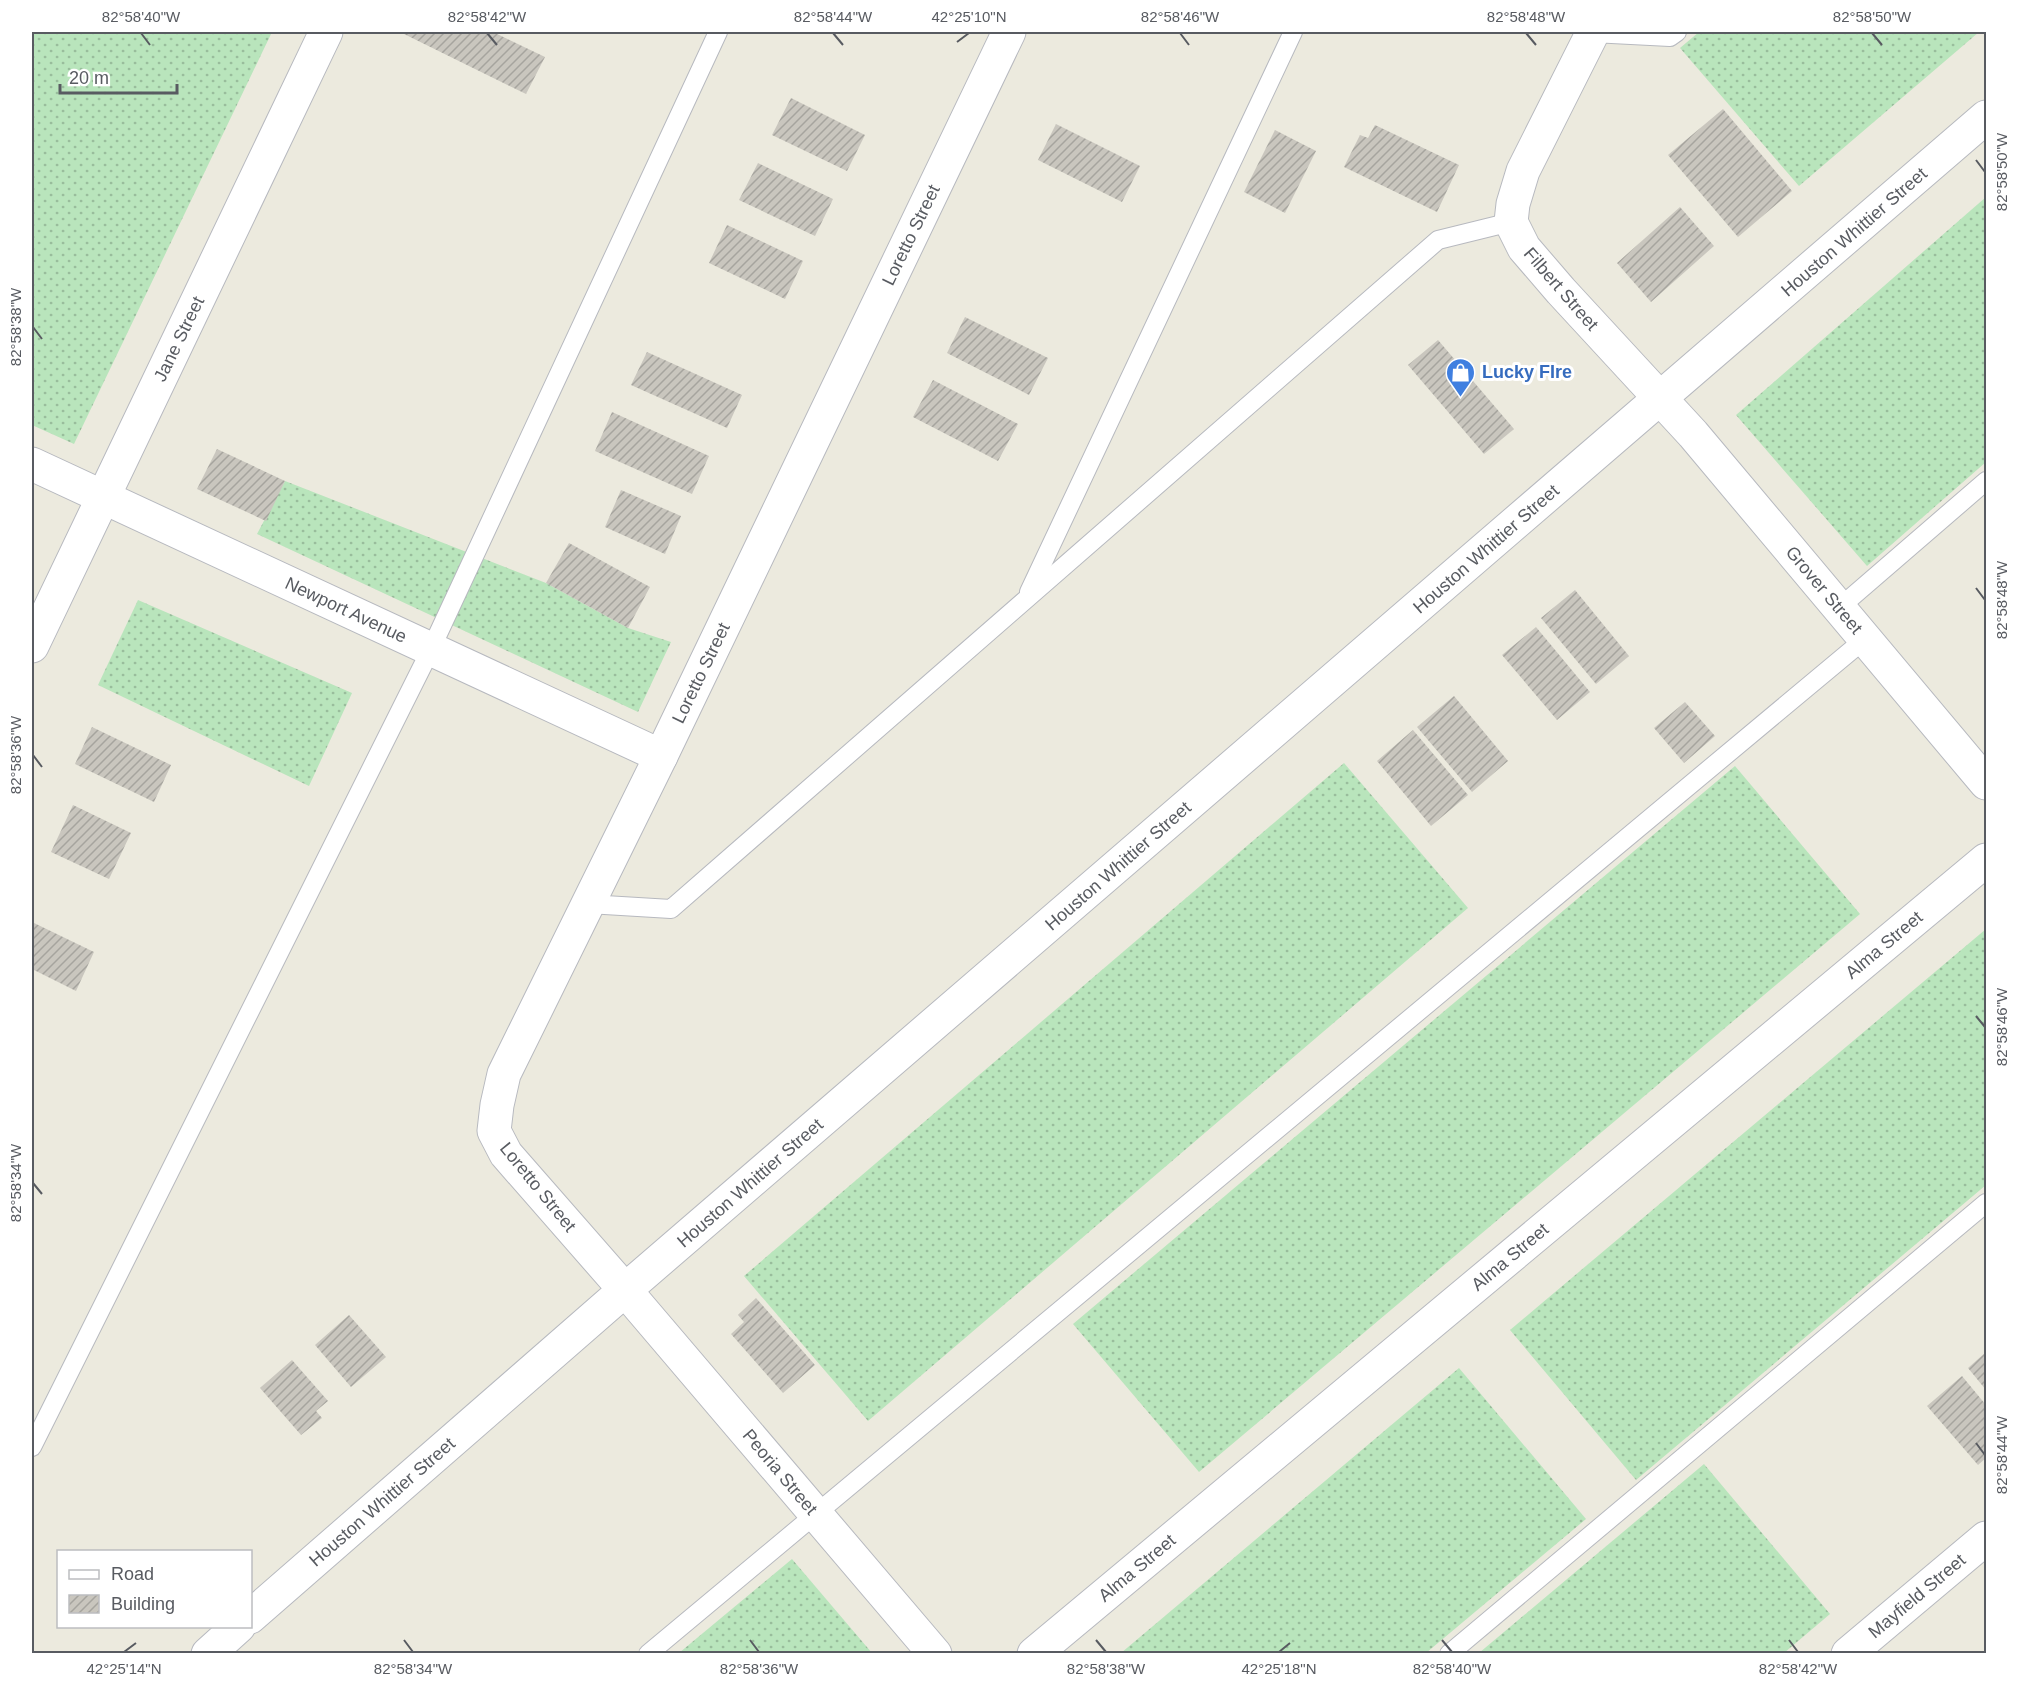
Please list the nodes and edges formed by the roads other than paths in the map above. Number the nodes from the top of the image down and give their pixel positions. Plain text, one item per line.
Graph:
1 (326, 32) edge
2 (718, 32) edge
3 (1009, 32) edge
4 (1293, 32) edge
5 (1592, 32) edge
6 (1677, 32) edge
7 (1986, 117) edge
8 (1511, 222) junction
9 (1660, 399) junction
10 (32, 464) edge
11 (1986, 481) edge
12 (103, 497) junction
13 (1026, 599) junction
14 (1839, 608) junction
15 (1865, 639) junction
16 (32, 646) edge
17 (431, 649) junction
18 (661, 756) junction
19 (1986, 783) edge
20 (1986, 860) edge
21 (588, 904) junction
22 (1986, 1203) edge
23 (626, 1290) junction
24 (32, 1447) edge
25 (815, 1513) junction
26 (1986, 1538) edge
27 (252, 1615) edge
28 (237, 1628) edge
29 (208, 1653) edge
30 (648, 1653) edge
31 (935, 1653) edge
32 (1034, 1653) edge
33 (1449, 1653) edge
34 (1848, 1653) edge

1 - 12 street, Jane Street
2 - 17 lane
3 - 18 street, Loretto Street
4 - 13 lane
5 - 6 lane
5 - 8 street
7 - 9 street, Houston Whittier Street
8 - 9 street, Filbert Street
8 - 13 lane
9 - 14 street, Grover Street
9 - 23 street, Houston Whittier Street
10 - 12 street, Newport Avenue
11 - 14 lane
12 - 16 street, Jane Street
12 - 17 street, Newport Avenue
13 - 21 lane
14 - 15 street, Grover Street
15 - 19 street, Grover Street
15 - 25 lane
17 - 18 street, Newport Avenue
17 - 24 lane
18 - 21 street, Loretto Street
20 - 32 street, Alma Street
21 - 23 street, Loretto Street
22 - 33 lane
23 - 25 street, Peoria Street
23 - 27 street, Houston Whittier Street
25 - 30 lane
25 - 31 street, Peoria Street
26 - 34 street, Mayfield Street
28 - 29 street

